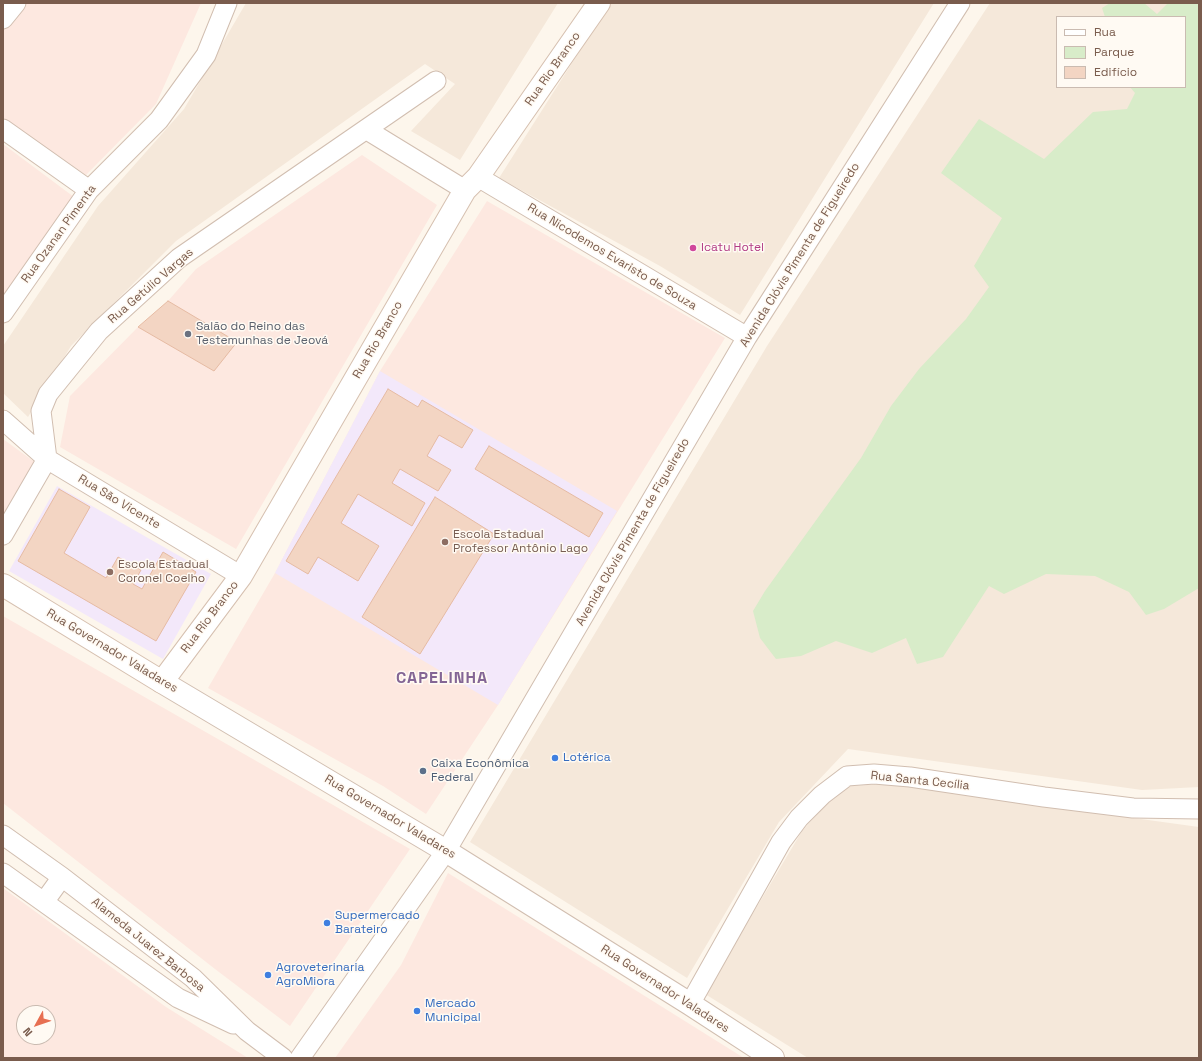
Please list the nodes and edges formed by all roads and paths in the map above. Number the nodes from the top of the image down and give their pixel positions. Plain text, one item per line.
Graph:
1 (16, 3) edge
2 (227, 3) edge
3 (599, 3) edge
4 (960, 3) edge
5 (3, 19) edge
6 (436, 81) dead end
7 (3, 130) edge
8 (367, 130) junction
9 (471, 184) junction
10 (89, 190) junction
11 (3, 313) edge
12 (747, 337) junction
13 (3, 420) edge
14 (47, 459) junction
15 (3, 535) edge
16 (241, 576) junction
17 (3, 585) edge
18 (162, 682) junction
19 (1199, 809) edge
20 (3, 835) edge
21 (446, 850) junction
22 (3, 873) edge
23 (62, 877) junction
24 (44, 902) junction
25 (690, 1004) junction
26 (247, 1031) junction
27 (283, 1058) edge
28 (300, 1058) edge
29 (773, 1058) edge

1 - 5 street
2 - 10 street, Rua Ozanan Pimenta
3 - 9 main road, Rua Rio Branco
4 - 12 street, Avenida Clóvis Pimenta de Figueiredo
6 - 8 street, Rua Getúlio Vargas
7 - 10 street
8 - 9 street, Rua Nicodemos Evaristo de Souza
8 - 14 street, Rua Getúlio Vargas
9 - 12 street, Rua Nicodemos Evaristo de Souza
9 - 16 main road, Rua Rio Branco
10 - 11 street, Rua Ozanan Pimenta
12 - 21 street, Avenida Clóvis Pimenta de Figueiredo
13 - 14 street, Rua São Vicente
14 - 15 street
14 - 16 street, Rua São Vicente
16 - 18 main road, Rua Rio Branco
17 - 18 main road, Rua Governador Valadares
18 - 21 main road, Rua Governador Valadares
19 - 25 street, Rua Santa Cecília
20 - 23 street, Alameda Juarez Barbosa
21 - 25 main road, Rua Governador Valadares
21 - 28 street, Avenida Clóvis Pimenta de Figueiredo
22 - 24 street, Alameda Juarez Barbosa
23 - 24 street
23 - 26 street, Alameda Juarez Barbosa
24 - 26 street, Alameda Juarez Barbosa
25 - 29 main road, Rua Governador Valadares
26 - 27 street

